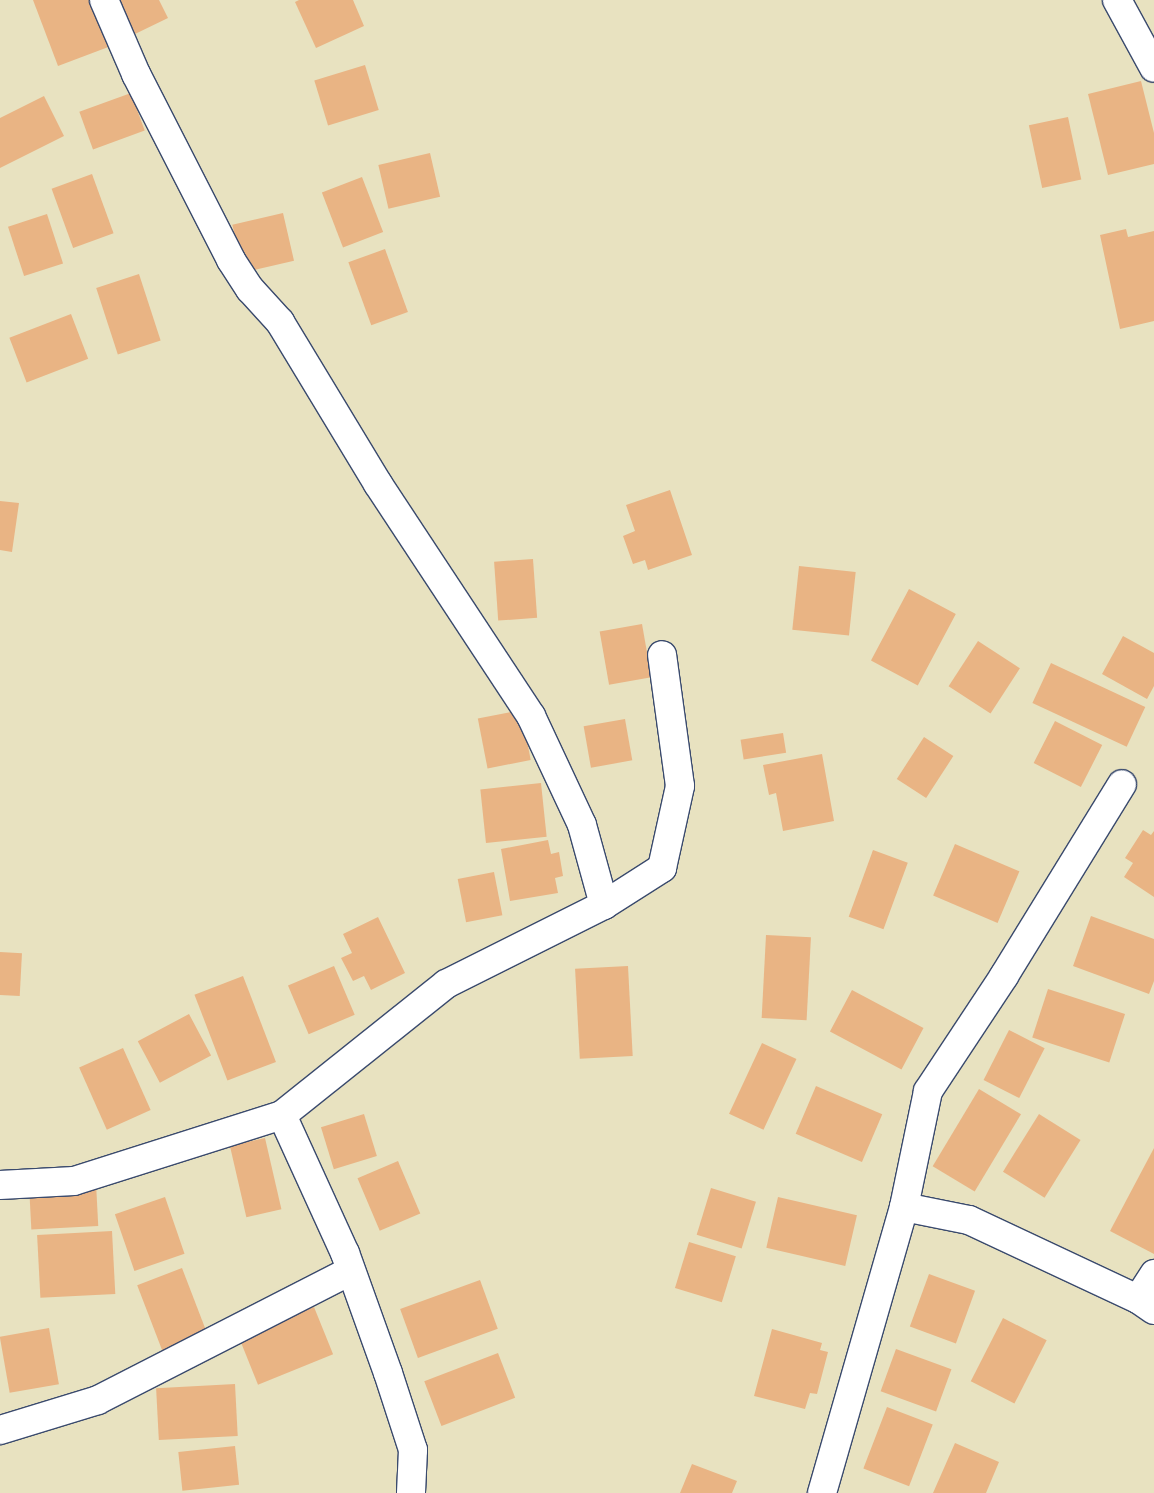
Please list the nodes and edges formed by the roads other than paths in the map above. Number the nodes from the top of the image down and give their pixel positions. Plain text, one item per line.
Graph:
1 (104, 0) edge
2 (1116, 0) edge
3 (1154, 68) edge
4 (662, 655) dead end
5 (1122, 784) dead end
6 (604, 905) junction
7 (282, 1115) junction
8 (0, 1185) edge
9 (904, 1207) junction
10 (350, 1272) junction
11 (1154, 1274) edge
12 (1146, 1305) edge
13 (0, 1430) edge
14 (411, 1493) edge
15 (822, 1493) edge

1 - 6 street
2 - 3 street
4 - 6 street
5 - 9 street
6 - 7 street
7 - 8 street
7 - 10 street
9 - 12 street
9 - 15 street
10 - 13 street
10 - 14 street
11 - 12 street

